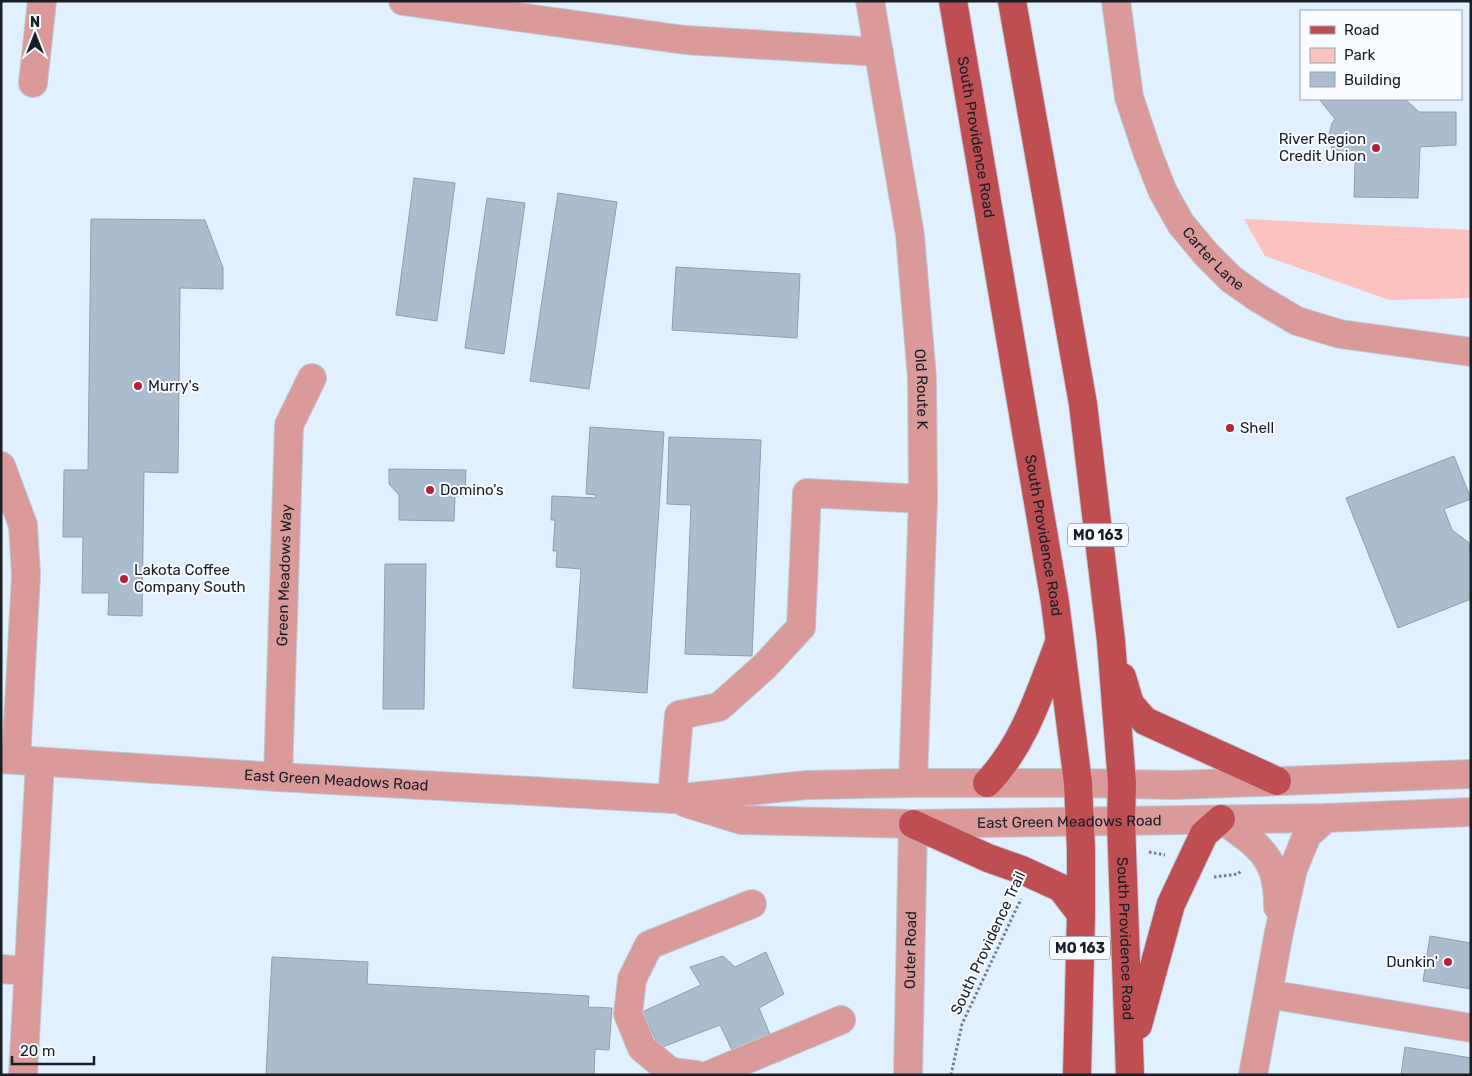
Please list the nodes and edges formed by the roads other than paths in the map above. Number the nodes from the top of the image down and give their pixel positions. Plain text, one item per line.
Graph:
1 (42, 1) edge
2 (403, 1) edge
3 (870, 1) edge
4 (954, 1) edge
5 (1012, 1) edge
6 (1116, 1) edge
7 (879, 52) junction
8 (32, 83) dead end
9 (1471, 352) edge
10 (312, 378) dead end
11 (1, 466) edge
12 (923, 499) junction
13 (1060, 639) junction
14 (1111, 641) junction
15 (19, 760) edge
16 (1471, 774) edge
17 (278, 778) junction
18 (1277, 781) junction
19 (913, 782) junction
20 (1078, 782) junction
21 (987, 783) junction
22 (1122, 783) junction
23 (672, 799) junction
24 (1471, 812) edge
25 (1326, 818) junction
26 (1221, 819) junction
27 (1079, 822) junction
28 (1121, 822) junction
29 (913, 824) junction
30 (752, 904) dead end
31 (1081, 914) junction
32 (1279, 932) junction
33 (1, 970) edge
34 (28, 971) junction
35 (1268, 994) junction
36 (841, 1020) dead end
37 (1471, 1028) edge
38 (1130, 1065) edge
39 (23, 1075) edge
40 (696, 1075) edge
41 (709, 1075) edge
42 (908, 1075) edge
43 (1077, 1075) edge
44 (1253, 1075) edge

1 - 8 street
2 - 7 street
3 - 7 street, Old Route K
4 - 13 main road, South Providence Road / MO 163
5 - 14 main road, South Providence Road / MO 163
6 - 9 street, Carter Lane
7 - 12 street, Old Route K
10 - 17 street, Green Meadows Way
11 - 15 street
12 - 19 street, Old Route K
12 - 23 street
13 - 20 main road, South Providence Road / MO 163
13 - 21 main road
14 - 18 main road
14 - 22 main road, South Providence Road / MO 163
15 - 17 street, East Green Meadows Road
15 - 34 street
16 - 18 street, East Green Meadows Road
17 - 23 street, East Green Meadows Road
18 - 22 street, East Green Meadows Road
19 - 21 street, East Green Meadows Road
19 - 23 street, East Green Meadows Road
20 - 21 street, East Green Meadows Road
20 - 22 street, East Green Meadows Road
20 - 27 main road, South Providence Road / MO 163
22 - 28 main road, South Providence Road / MO 163
23 - 29 street, East Green Meadows Road
24 - 25 street, East Green Meadows Road
25 - 26 street, East Green Meadows Road
25 - 32 street
26 - 28 street, East Green Meadows Road
26 - 32 street
26 - 38 main road
27 - 28 street, East Green Meadows Road
27 - 29 street, East Green Meadows Road
27 - 31 main road, South Providence Road / MO 163
28 - 38 main road, South Providence Road / MO 163
29 - 31 main road
29 - 42 street, Outer Road
30 - 40 street
31 - 43 main road, South Providence Road / MO 163
32 - 35 street
33 - 34 street
34 - 39 street
35 - 37 street
35 - 44 street
36 - 41 street

